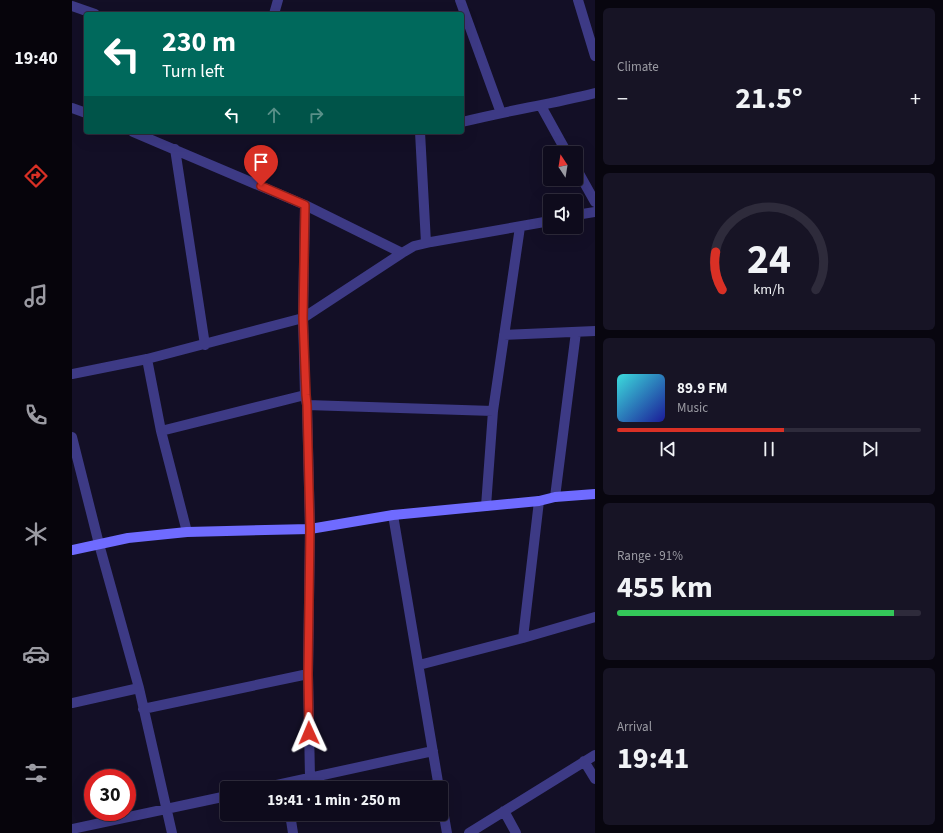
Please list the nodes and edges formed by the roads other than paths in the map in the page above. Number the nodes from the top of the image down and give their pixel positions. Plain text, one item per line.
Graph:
1 (278, 0) edge
2 (460, 0) edge
3 (578, 0) edge
4 (73, 9) edge
5 (86, 12) edge
6 (275, 12) edge
7 (595, 56) edge
8 (595, 93) edge
9 (541, 106) junction
10 (72, 108) edge
11 (84, 112) edge
12 (501, 113) junction
13 (464, 122) edge
14 (138, 134) edge
15 (420, 134) edge
16 (563, 146) edge
17 (175, 149) junction
18 (583, 181) edge
19 (595, 202) edge
20 (305, 205) junction
21 (595, 212) edge
22 (583, 214) edge
23 (543, 222) edge
24 (520, 227) junction
25 (426, 243) junction
26 (402, 254) junction
27 (303, 318) junction
28 (595, 331) edge
29 (576, 332) junction
30 (504, 335) junction
31 (205, 345) junction
32 (147, 359) junction
33 (72, 374) edge
34 (306, 400) junction
35 (493, 411) junction
36 (161, 431) junction
37 (72, 437) edge
38 (595, 494) edge
39 (555, 498) junction
40 (539, 501) junction
41 (486, 506) junction
42 (393, 516) junction
43 (310, 529) junction
44 (187, 532) junction
45 (99, 544) junction
46 (72, 550) edge
47 (595, 617) edge
48 (523, 638) junction
49 (419, 665) junction
50 (308, 674) junction
51 (139, 688) junction
52 (72, 703) edge
53 (143, 708) junction
54 (433, 751) junction
55 (595, 755) edge
56 (584, 761) junction
57 (310, 778) junction
58 (595, 779) edge
59 (301, 781) edge
60 (438, 781) edge
61 (220, 797) edge
62 (166, 809) junction
63 (504, 811) junction
64 (291, 821) edge
65 (444, 821) edge
66 (72, 829) edge
67 (172, 833) edge
68 (293, 833) edge
69 (446, 833) edge
70 (469, 833) edge
71 (516, 833) edge

1 - 6 street
2 - 12 street
3 - 7 street
4 - 5 street
8 - 9 street
9 - 12 street
9 - 16 street
10 - 11 street
12 - 13 street
14 - 17 street
15 - 25 street
17 - 20 street
17 - 31 street
18 - 19 street
20 - 26 street
20 - 27 street
21 - 22 street
23 - 24 street
24 - 25 street
24 - 30 street
25 - 26 street
26 - 27 street
27 - 31 street
27 - 34 street
28 - 29 street
29 - 30 street
29 - 39 street
30 - 35 street
31 - 32 street
32 - 33 street
32 - 36 street
34 - 35 street
34 - 36 street
34 - 43 street
35 - 41 street
36 - 44 street
37 - 45 street
38 - 39 street
39 - 40 street
40 - 41 street
40 - 48 street
41 - 42 street
42 - 43 street
42 - 49 street
43 - 44 street
43 - 50 street
44 - 45 street
45 - 46 street
45 - 51 street
47 - 48 street
48 - 49 street
49 - 54 street
50 - 53 street
50 - 57 street
51 - 52 street
51 - 53 street
53 - 62 street
54 - 57 street
54 - 60 street
55 - 56 street
56 - 58 street
56 - 63 street
57 - 59 street
61 - 62 street
62 - 66 street
62 - 67 street
63 - 70 street
63 - 71 street
64 - 68 street
65 - 69 street

